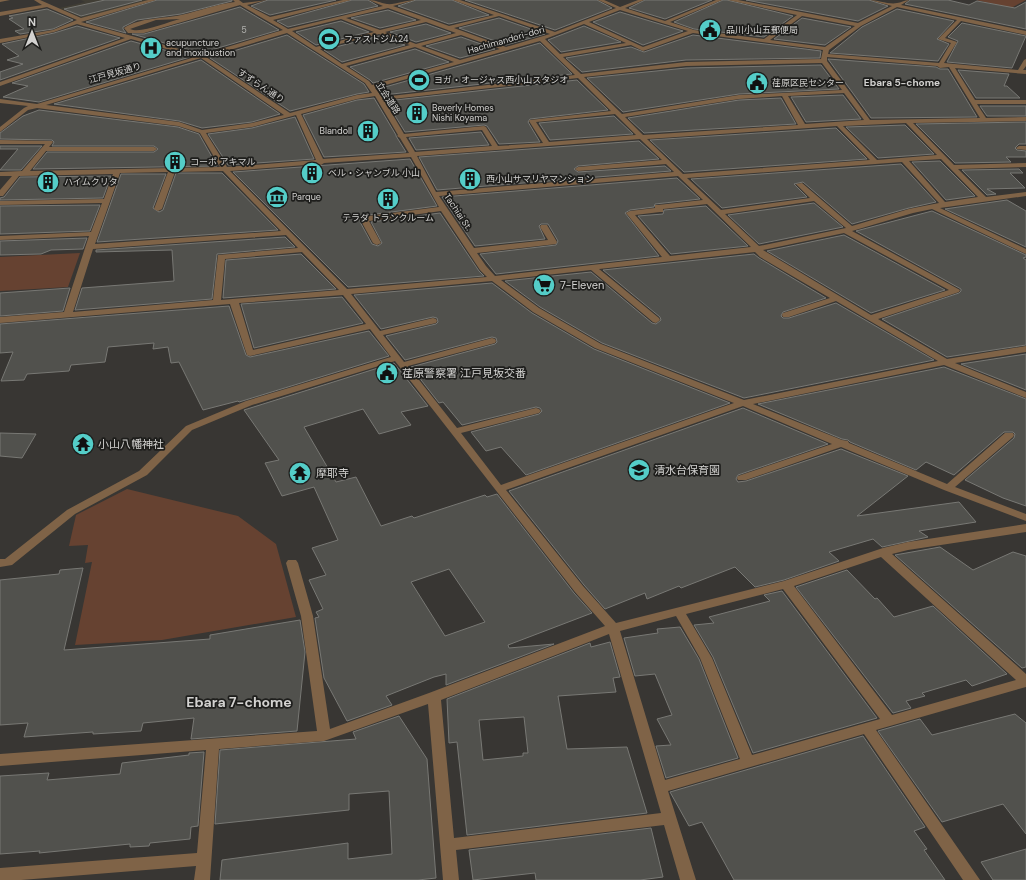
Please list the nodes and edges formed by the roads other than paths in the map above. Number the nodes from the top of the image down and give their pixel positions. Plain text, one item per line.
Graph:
1 (8, 0) edge
2 (36, 0) edge
3 (154, 0) edge
4 (265, 0) edge
5 (349, 0) edge
6 (371, 0) edge
7 (413, 0) edge
8 (455, 0) edge
9 (600, 0) edge
10 (642, 0) edge
11 (720, 0) edge
12 (730, 0) edge
13 (765, 0) edge
14 (872, 0) edge
15 (906, 0) edge
16 (0, 1) edge
17 (238, 3) edge
18 (48, 5) junction
19 (755, 5) junction
20 (897, 5) junction
21 (388, 6) junction
22 (621, 9) junction
23 (0, 14) edge
24 (802, 14) junction
25 (500, 15) junction
26 (342, 18) junction
27 (960, 18) junction
28 (269, 19) junction
29 (426, 20) junction
30 (80, 21) junction
31 (666, 22) junction
32 (586, 23) junction
33 (858, 25) junction
34 (449, 28) junction
35 (287, 31) junction
36 (693, 31) junction
37 (137, 32) junction
38 (380, 32) junction
39 (461, 33) junction
40 (1026, 33) edge
41 (557, 34) junction
42 (131, 38) junction
43 (541, 39) junction
44 (0, 41) edge
45 (765, 41) junction
46 (630, 44) junction
47 (415, 45) junction
48 (315, 49) junction
49 (506, 49) junction
50 (825, 55) junction
51 (558, 56) junction
52 (203, 57) junction
53 (1026, 61) edge
54 (460, 62) junction
55 (340, 66) junction
56 (940, 66) junction
57 (951, 66) junction
58 (1023, 72) edge
59 (579, 77) junction
60 (1026, 78) edge
61 (0, 84) edge
62 (371, 87) junction
63 (847, 91) junction
64 (784, 95) junction
65 (378, 96) junction
66 (0, 101) edge
67 (973, 102) junction
68 (1026, 102) edge
69 (36, 106) junction
70 (298, 114) junction
71 (618, 114) junction
72 (290, 116) junction
73 (1026, 119) edge
74 (984, 120) junction
75 (868, 122) junction
76 (908, 122) junction
77 (839, 125) junction
78 (803, 127) junction
79 (0, 130) edge
80 (202, 132) junction
81 (400, 136) junction
82 (641, 137) junction
83 (0, 142) edge
84 (547, 144) junction
85 (496, 148) junction
86 (44, 149) junction
87 (154, 149) dead end
88 (413, 154) junction
89 (944, 157) junction
90 (904, 160) junction
91 (667, 162) junction
92 (875, 162) junction
93 (321, 163) junction
94 (1026, 164) edge
95 (953, 167) junction
96 (578, 169) dead end
97 (225, 170) junction
98 (172, 171) junction
99 (117, 173) junction
100 (0, 174) edge
101 (21, 174) junction
102 (680, 175) junction
103 (800, 184) dead end
104 (0, 194) edge
105 (434, 194) junction
106 (1026, 194) edge
107 (983, 198) junction
108 (816, 199) junction
109 (106, 201) junction
110 (708, 202) junction
111 (0, 203) edge
112 (944, 205) junction
113 (933, 207) junction
114 (444, 208) junction
115 (158, 209) dead end
116 (719, 213) junction
117 (544, 227) dead end
118 (848, 230) junction
119 (288, 233) junction
120 (94, 234) junction
121 (0, 238) edge
122 (378, 243) dead end
123 (89, 247) junction
124 (757, 249) junction
125 (304, 250) junction
126 (472, 251) junction
127 (1026, 252) edge
128 (668, 259) junction
129 (592, 267) junction
130 (493, 278) junction
131 (346, 292) junction
132 (838, 298) junction
133 (234, 302) junction
134 (216, 303) junction
135 (68, 314) junction
136 (786, 315) dead end
137 (871, 318) junction
138 (0, 320) edge
139 (656, 320) dead end
140 (433, 321) dead end
141 (371, 326) junction
142 (377, 334) junction
143 (492, 341) dead end
144 (1026, 349) edge
145 (399, 362) junction
146 (947, 362) junction
147 (1026, 395) edge
148 (743, 403) junction
149 (536, 411) dead end
150 (454, 432) junction
151 (1009, 435) dead end
152 (844, 443) junction
153 (742, 478) dead end
154 (948, 488) junction
155 (498, 489) junction
156 (1026, 518) edge
157 (1026, 528) edge
158 (883, 552) junction
159 (292, 562) dead end
160 (0, 563) edge
161 (786, 584) junction
162 (679, 611) junction
163 (613, 628) junction
164 (1026, 682) edge
165 (434, 697) junction
166 (889, 721) junction
167 (867, 728) junction
168 (324, 736) junction
169 (213, 744) junction
170 (0, 760) edge
171 (748, 762) junction
172 (661, 787) junction
173 (670, 818) junction
174 (448, 845) junction
175 (204, 859) junction
176 (0, 875) edge
177 (202, 880) edge
178 (452, 880) edge
179 (688, 880) edge
180 (972, 880) edge

1 - 16 street
2 - 18 street
3 - 30 street
4 - 17 street
5 - 28 street
6 - 21 street
7 - 21 street, 江戸見坂通り
8 - 25 street
9 - 22 street
10 - 22 street, Hachimandori-dori
11 - 31 street
12 - 19 street
13 - 19 street
14 - 20 street
15 - 20 street
17 - 28 street, 立会道路
17 - 37 street
17 - 37 street
18 - 23 street
18 - 30 street
19 - 24 street
20 - 27 street
20 - 33 street
21 - 26 street, 江戸見坂通り
21 - 29 street
22 - 31 street
22 - 32 street, Hachimandori-dori
24 - 33 street
24 - 45 street
25 - 34 street
25 - 41 street
26 - 35 street, 江戸見坂通り
26 - 38 street
27 - 40 street
27 - 56 street
28 - 35 street, 立会道路
29 - 34 street
29 - 38 street
30 - 42 street
30 - 44 street
31 - 36 street
32 - 41 street, Hachimandori-dori
32 - 46 street
33 - 50 street
34 - 39 street
35 - 48 street, 立会道路
35 - 52 street, 江戸見坂通り
36 - 45 street
36 - 46 street
37 - 42 street
38 - 47 street
38 - 48 street
39 - 47 street
39 - 49 street
41 - 43 street, Hachimandori-dori
42 - 52 street
42 - 61 street
43 - 49 street, Hachimandori-dori
43 - 51 street
45 - 50 street
46 - 51 street
47 - 54 street
47 - 55 street
48 - 55 street, 立会道路
49 - 54 street, Hachimandori-dori
50 - 56 street
50 - 59 street
50 - 63 street
51 - 59 street
52 - 69 street, 江戸見坂通り
52 - 72 street, すずらん通り
53 - 58 street
54 - 62 street, Hachimandori-dori
55 - 62 street, 立会道路
56 - 57 street
57 - 58 street
57 - 67 street
58 - 60 street
59 - 65 street
59 - 71 street
62 - 65 street, 立会道路
63 - 64 street
63 - 75 street
64 - 71 street
64 - 78 street
65 - 70 street
65 - 81 street, 立会道路
66 - 69 street
67 - 68 street
67 - 74 street
69 - 79 street, 江戸見坂通り
69 - 80 street
70 - 72 street
70 - 93 street
71 - 82 street
71 - 84 street
72 - 80 street
73 - 74 street
74 - 76 street
75 - 76 street
75 - 77 street
76 - 89 street
77 - 78 street
77 - 92 street
78 - 82 street
80 - 97 street
81 - 85 street
81 - 88 street, 立会道路
82 - 84 street
82 - 91 street
83 - 86 street
84 - 85 street
85 - 88 street
86 - 87 street
86 - 101 street
88 - 93 street
88 - 105 street, Tachiai St.
89 - 90 street
89 - 95 street
90 - 92 street
90 - 112 street
91 - 96 street
91 - 102 street
92 - 102 street
93 - 97 street
94 - 95 street
95 - 107 street
97 - 98 street
97 - 119 street
98 - 99 street
98 - 115 street
99 - 101 street
99 - 109 street
100 - 101 street
101 - 104 street
102 - 105 street
102 - 110 street
103 - 108 street
105 - 114 street, Tachiai St.
106 - 107 street
107 - 112 street
108 - 116 street
108 - 118 street
109 - 111 street
109 - 120 street
110 - 116 street
110 - 128 street
112 - 113 street
113 - 118 street
113 - 127 street
114 - 122 street
114 - 126 street, Tachiai St.
116 - 124 street
117 - 126 street
118 - 124 street
118 - 137 street
119 - 123 street
119 - 125 street
120 - 121 street
120 - 123 street
123 - 135 street
124 - 128 street
124 - 132 street
125 - 131 street
125 - 134 street
126 - 130 street, Tachiai St.
128 - 129 street
129 - 130 street
129 - 139 street
130 - 131 street
130 - 148 street, Tachiai St.
131 - 133 street
131 - 141 street
132 - 136 street
132 - 137 street
133 - 134 street
133 - 141 street
134 - 135 street
135 - 138 street
137 - 146 street
140 - 142 street
141 - 142 street
142 - 145 street
143 - 145 street
144 - 146 street
145 - 150 street
145 - 160 street
146 - 147 street
146 - 148 street
148 - 152 street, Tachiai St.
148 - 155 street
149 - 150 street
150 - 155 street
151 - 154 street
152 - 153 street
152 - 154 street, Tachiai St.
154 - 156 street, Tachiai St.
155 - 163 street
157 - 158 street
158 - 161 street
158 - 164 street
159 - 168 street
161 - 162 street
161 - 166 street
162 - 163 street
162 - 171 street
163 - 165 street
163 - 172 street
164 - 166 street
165 - 168 street
165 - 174 street
166 - 167 street
167 - 171 street
167 - 180 street
168 - 169 street
169 - 170 street
169 - 175 street
171 - 172 street
172 - 173 street
173 - 174 street
173 - 179 street
174 - 178 street
175 - 176 street
175 - 177 street

